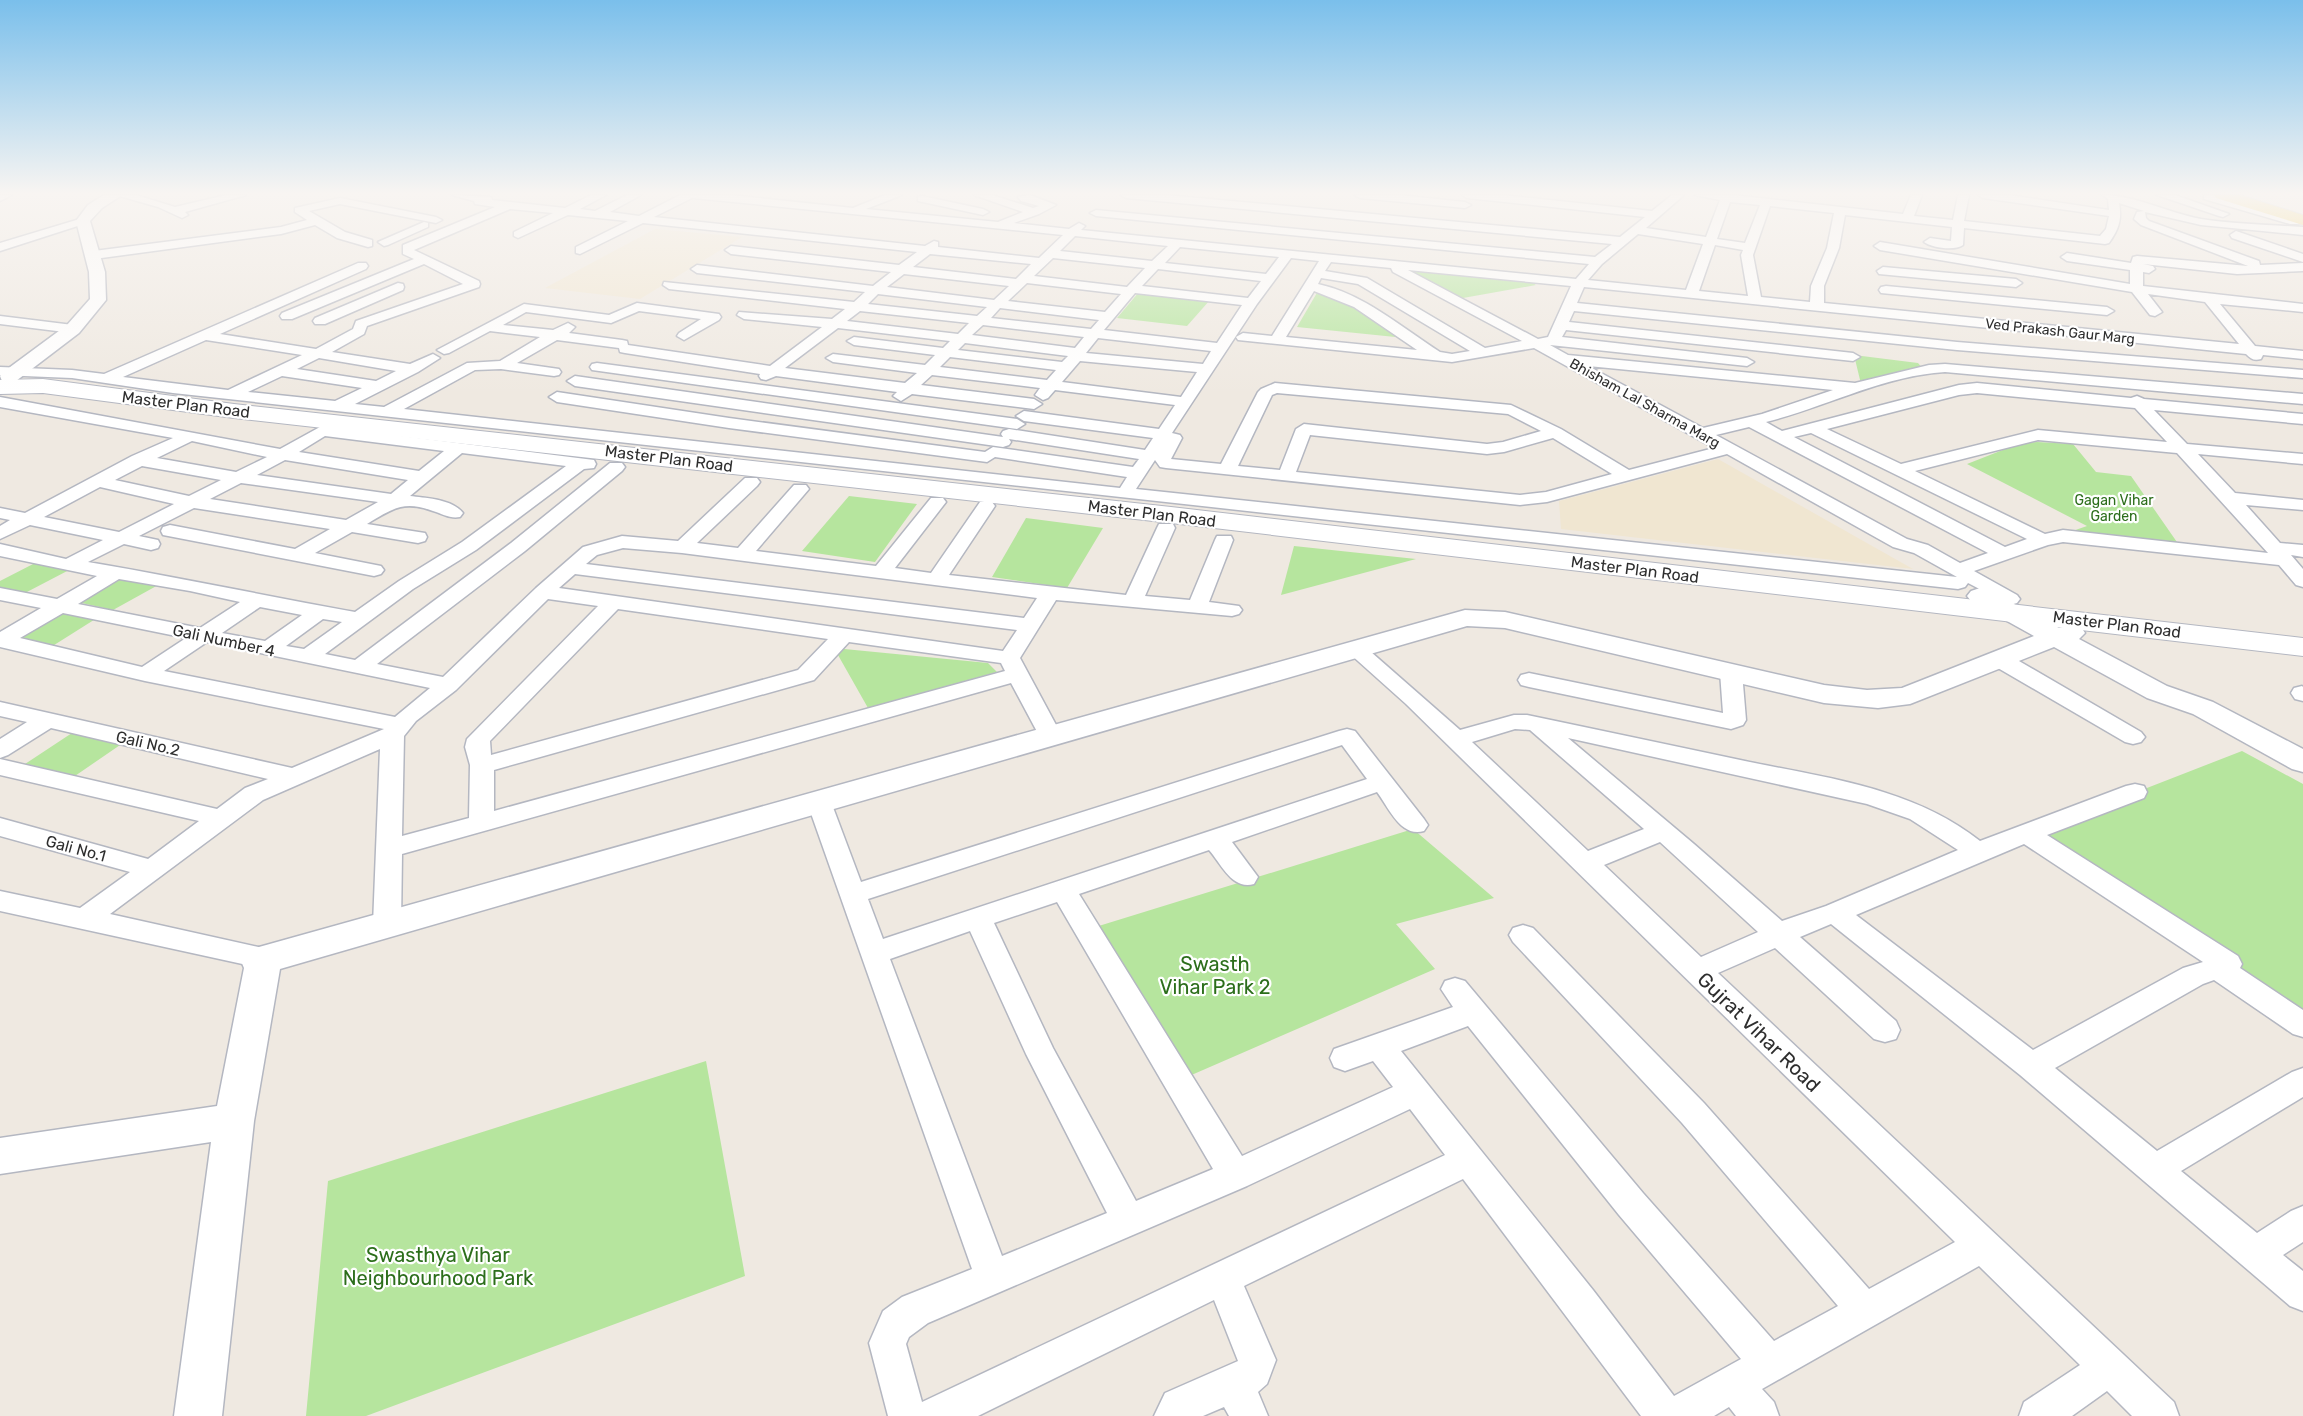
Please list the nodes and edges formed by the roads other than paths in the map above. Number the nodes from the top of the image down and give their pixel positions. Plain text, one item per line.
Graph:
1 (95, 261) edge
2 (420, 261) edge
3 (429, 261) edge
4 (711, 261) edge
5 (784, 261) edge
6 (817, 261) edge
7 (912, 261) edge
8 (961, 261) edge
9 (1043, 261) edge
10 (1158, 261) edge
11 (1283, 261) edge
12 (1325, 261) edge
13 (1358, 261) edge
14 (1424, 261) edge
15 (1568, 261) edge
16 (1598, 261) edge
17 (1703, 261) edge
18 (1746, 261) edge
19 (1827, 261) edge
20 (1882, 261) edge
21 (1969, 261) edge
22 (2066, 261) edge
23 (2095, 261) edge
24 (2136, 261) edge
25 (2150, 261) edge
26 (2211, 261) edge
27 (2249, 261) edge
28 (1388, 264) junction
29 (1154, 265) junction
30 (362, 266) dead end
31 (1593, 266) junction
32 (1421, 267) junction
33 (2135, 267) junction
34 (2303, 267) edge
35 (441, 268) junction
36 (2268, 268) junction
37 (697, 269) junction
38 (2236, 270) junction
39 (1883, 271) junction
40 (897, 273) junction
41 (1029, 275) junction
42 (760, 276) junction
43 (2062, 277) junction
44 (1270, 278) junction
45 (1313, 280) junction
46 (1986, 280) junction
47 (2303, 282) edge
48 (1579, 283) junction
49 (953, 286) dead end
50 (2098, 288) junction
51 (2136, 289) junction
52 (874, 290) junction
53 (1886, 290) junction
54 (1691, 294) junction
55 (2206, 294) junction
56 (1128, 295) junction
57 (734, 297) junction
58 (941, 298) junction
59 (1757, 301) junction
60 (1251, 302) junction
61 (2000, 302) junction
62 (996, 304) junction
63 (858, 306) junction
64 (1569, 306) junction
65 (2285, 306) junction
66 (1818, 307) junction
67 (1835, 308) junction
68 (2303, 308) edge
69 (631, 309) junction
70 (2157, 310) dead end
71 (2107, 311) junction
72 (254, 312) junction
73 (2199, 313) dead end
74 (924, 314) junction
75 (1892, 314) junction
76 (744, 315) dead end
77 (2222, 315) junction
78 (287, 316) junction
79 (588, 316) junction
80 (1109, 317) junction
81 (0, 320) edge
82 (980, 320) junction
83 (320, 321) junction
84 (79, 323) junction
85 (833, 324) junction
86 (359, 325) junction
87 (1561, 325) junction
88 (1758, 325) junction
89 (2303, 325) edge
90 (488, 327) junction
91 (1095, 334) junction
92 (1845, 334) junction
93 (202, 335) junction
94 (472, 335) junction
95 (555, 335) junction
96 (684, 336) dead end
97 (1243, 337) dead end
98 (2118, 337) junction
99 (961, 338) junction
100 (1554, 340) junction
101 (854, 341) dead end
102 (1278, 341) junction
103 (1534, 343) junction
104 (539, 344) junction
105 (1752, 346) junction
106 (1222, 348) junction
107 (2250, 350) junction
108 (948, 352) junction
109 (319, 353) junction
110 (1484, 353) junction
111 (2303, 355) edge
112 (441, 356) junction
113 (833, 357) dead end
114 (1438, 357) junction
115 (1853, 357) junction
116 (2099, 357) junction
117 (1074, 359) junction
118 (1565, 359) junction
119 (2136, 360) junction
120 (482, 364) junction
121 (1762, 364) junction
122 (500, 365) junction
123 (597, 367) dead end
124 (413, 369) junction
125 (927, 369) junction
126 (282, 371) junction
127 (772, 371) junction
128 (2269, 371) junction
129 (554, 372) dead end
130 (1212, 373) junction
131 (2303, 374) edge
132 (1759, 378) junction
133 (105, 379) junction
134 (11, 380) edge
135 (575, 381) dead end
136 (1855, 382) junction
137 (2120, 383) junction
138 (379, 386) junction
139 (1052, 386) junction
140 (909, 388) junction
141 (747, 389) junction
142 (1319, 392) junction
143 (231, 394) junction
144 (557, 397) dead end
145 (2303, 399) edge
146 (1186, 402) junction
147 (726, 403) junction
148 (338, 406) junction
149 (2142, 406) junction
150 (890, 408) junction
151 (388, 411) junction
152 (701, 419) junction
153 (1759, 419) junction
154 (2303, 419) edge
155 (871, 423) junction
156 (1813, 428) junction
157 (326, 429) junction
158 (1304, 429) junction
159 (1555, 432) junction
160 (1164, 434) junction
161 (1701, 434) junction
162 (190, 436) junction
163 (1780, 436) junction
164 (855, 440) junction
165 (665, 443) junction
166 (1088, 446) junction
167 (459, 447) junction
168 (2183, 448) junction
169 (1728, 449) junction
170 (1001, 452) junction
171 (283, 455) junction
172 (1150, 456) junction
173 (2303, 459) edge
174 (138, 460) junction
175 (836, 460) junction
176 (581, 463) junction
177 (1078, 466) junction
178 (1227, 470) junction
179 (1899, 470) junction
180 (1138, 473) junction
181 (1286, 476) junction
182 (1627, 476) junction
183 (422, 477) junction
184 (239, 478) junction
185 (98, 481) junction
186 (751, 482) dead end
187 (1065, 486) junction
188 (800, 489) dead end
189 (1125, 493) junction
190 (2230, 498) junction
191 (393, 501) junction
192 (191, 502) junction
193 (937, 502) dead end
194 (2303, 505) edge
195 (221, 507) junction
196 (0, 513) edge
197 (454, 513) dead end
198 (27, 519) junction
199 (345, 526) junction
200 (1166, 528) dead end
201 (0, 533) edge
202 (119, 537) junction
203 (418, 537) dead end
204 (1224, 540) dead end
205 (2043, 540) junction
206 (151, 544) dead end
207 (682, 547) junction
208 (0, 550) edge
209 (2303, 551) edge
210 (300, 554) junction
211 (2278, 554) junction
212 (742, 555) junction
213 (2005, 555) junction
214 (68, 565) junction
215 (570, 568) junction
216 (374, 570) dead end
217 (116, 573) junction
218 (880, 574) junction
219 (2303, 580) edge
220 (936, 581) junction
221 (1965, 583) junction
222 (543, 592) junction
223 (0, 594) edge
224 (1050, 594) junction
225 (256, 601) junction
226 (613, 602) junction
227 (1132, 603) junction
228 (60, 604) junction
229 (1197, 608) junction
230 (1232, 610) dead end
231 (319, 612) junction
232 (358, 619) junction
233 (2034, 619) junction
234 (1030, 625) junction
235 (844, 634) junction
236 (2303, 634) edge
237 (202, 636) junction
238 (0, 640) edge
239 (2303, 647) edge
240 (268, 649) junction
241 (1356, 649) junction
242 (306, 657) junction
243 (1999, 659) junction
244 (1013, 666) junction
245 (359, 668) junction
246 (1731, 672) junction
247 (145, 674) junction
248 (1529, 680) dead end
249 (448, 685) junction
250 (0, 709) edge
251 (47, 720) junction
252 (1535, 723) junction
253 (395, 730) junction
254 (1050, 736) junction
255 (2133, 737) dead end
256 (1455, 739) junction
257 (0, 750) edge
258 (2303, 762) edge
259 (482, 765) junction
260 (0, 767) edge
261 (295, 777) junction
262 (1382, 782) junction
263 (2135, 792) dead end
264 (819, 802) junction
265 (221, 818) junction
266 (481, 823) junction
267 (1415, 825) dead end
268 (0, 827) edge
269 (1663, 831) junction
270 (2026, 833) junction
271 (1215, 839) junction
272 (388, 849) junction
273 (1977, 852) junction
274 (1584, 863) junction
275 (152, 869) junction
276 (1245, 877) dead end
277 (1063, 890) junction
278 (854, 894) junction
279 (0, 901) edge
280 (1835, 913) junction
281 (978, 919) junction
282 (83, 920) junction
283 (387, 925) junction
284 (1780, 933) junction
285 (1523, 935) dead end
286 (875, 953) junction
287 (259, 961) junction
288 (2218, 968) junction
289 (1696, 971) junction
290 (2303, 1025) edge
291 (1885, 1030) dead end
292 (1380, 1047) junction
293 (1345, 1058) dead end
294 (2031, 1066) junction
295 (2303, 1082) edge
296 (1416, 1091) junction
297 (234, 1121) junction
298 (0, 1156) edge
299 (1469, 1160) junction
300 (2155, 1170) junction
301 (1235, 1175) junction
302 (1128, 1219) junction
303 (2303, 1222) edge
304 (1981, 1246) junction
305 (2256, 1254) junction
306 (993, 1278) junction
307 (1223, 1279) junction
308 (2303, 1294) edge
309 (1865, 1311) junction
310 (1770, 1365) junction
311 (2109, 1368) junction
312 (1734, 1384) junction
313 (1241, 1400) edge
314 (198, 1416) edge
315 (907, 1416) edge
316 (936, 1416) edge
317 (1173, 1416) edge
318 (1665, 1416) edge
319 (1676, 1416) edge
320 (1760, 1416) edge
321 (2038, 1416) edge
322 (2160, 1416) edge

1 - 84 street
2 - 78 street
3 - 35 street
4 - 37 street
5 - 42 street
6 - 40 street
7 - 40 street
8 - 41 street
9 - 41 street
10 - 29 street
11 - 44 street
12 - 45 street
13 - 28 street, Ved Prakash Gaur Marg
14 - 32 street
15 - 31 street
16 - 31 street
17 - 54 street
18 - 59 street
19 - 66 street
20 - 39 street
21 - 43 street
22 - 43 street
23 - 33 street
24 - 33 street
25 - 38 street
26 - 38 street
27 - 36 street
28 - 32 street, Ved Prakash Gaur Marg
28 - 103 street, Bhisham Lal Sharma Marg
29 - 41 street
29 - 44 street
29 - 56 street
30 - 72 street
31 - 48 street
32 - 48 street, Ved Prakash Gaur Marg
33 - 51 street
33 - 55 street
34 - 36 street
35 - 83 street
35 - 86 street
36 - 38 street
36 - 47 street
37 - 42 street
37 - 57 street
39 - 46 street
39 - 53 street
40 - 41 street
40 - 52 street
41 - 56 street
41 - 56 street
41 - 62 street
42 - 52 street
42 - 57 street
43 - 50 street
44 - 60 street
45 - 102 street
45 - 110 street
45 - 114 street
46 - 50 street
46 - 61 street
48 - 54 street, Ved Prakash Gaur Marg
48 - 64 street
49 - 58 street
50 - 51 street
50 - 71 street
51 - 55 street
51 - 70 street
52 - 58 street
52 - 63 street
53 - 61 street
53 - 75 street
54 - 59 street, Ved Prakash Gaur Marg
55 - 65 street
55 - 77 street
56 - 60 street
56 - 80 street
57 - 63 street
57 - 69 street
58 - 62 street
58 - 74 street
59 - 66 street, Ved Prakash Gaur Marg
59 - 88 street
60 - 106 street
61 - 71 street
62 - 80 street
62 - 82 street
63 - 74 street
63 - 85 street
64 - 87 street
64 - 88 street
65 - 68 street
65 - 89 street
66 - 67 street, Ved Prakash Gaur Marg
67 - 75 street, Ved Prakash Gaur Marg
67 - 92 street
69 - 79 street
69 - 96 street
71 - 98 street
72 - 78 street
72 - 93 street
73 - 77 street
74 - 82 street
75 - 98 street, Ved Prakash Gaur Marg
76 - 85 street
77 - 107 street
78 - 83 street
79 - 90 street
79 - 95 street
80 - 91 street
81 - 84 street
82 - 91 street
82 - 99 street
83 - 86 street
84 - 134 street
85 - 99 street
85 - 127 street
86 - 109 street
87 - 100 street
87 - 105 street
88 - 92 street
88 - 105 street
90 - 94 street
90 - 95 street
91 - 106 street
91 - 117 street
92 - 115 street
92 - 116 street
93 - 109 street
93 - 133 street
94 - 104 street
94 - 112 street
95 - 104 street
95 - 127 street
97 - 102 street
98 - 107 street, Ved Prakash Gaur Marg
98 - 119 street
99 - 108 street
99 - 117 street
100 - 103 street
100 - 121 street
101 - 108 street
102 - 114 street
103 - 110 street
103 - 118 street, Bhisham Lal Sharma Marg
104 - 122 street
105 - 115 street
105 - 121 street
106 - 130 street
107 - 111 street, Ved Prakash Gaur Marg
107 - 128 street
108 - 117 street
108 - 125 street
109 - 124 street
109 - 126 street
110 - 114 street
112 - 120 street
112 - 124 street
113 - 125 street
115 - 136 street
116 - 119 street
116 - 137 street
117 - 130 street
117 - 139 street
118 - 132 street
118 - 161 street, Bhisham Lal Sharma Marg
119 - 128 street
120 - 122 street
120 - 151 street
121 - 132 street
121 - 136 street
122 - 129 street
123 - 141 street
124 - 138 street
125 - 139 street
125 - 140 street
126 - 138 street
126 - 143 street
127 - 140 street
127 - 141 street
128 - 131 street
130 - 146 street
130 - 178 street
132 - 136 street
132 - 153 street
133 - 134 street
133 - 143 street
134 - 157 street
134 - 162 street
134 - 170 main road, Master Plan Road
134 - 233 main road, Master Plan Road
135 - 147 street
136 - 137 street
136 - 153 street
137 - 145 street
137 - 149 street
138 - 148 street
139 - 146 street
139 - 170 street
140 - 150 street
140 - 170 street
141 - 147 street
141 - 150 street
142 - 158 street
142 - 159 street
142 - 178 street
143 - 148 street
144 - 152 street
146 - 160 street
147 - 152 street
147 - 155 street
148 - 151 street
149 - 154 street
149 - 156 street
149 - 168 street
150 - 155 street
150 - 170 street
151 - 165 street
152 - 164 street
152 - 165 street
153 - 161 street
153 - 163 street
155 - 164 street
155 - 170 street
156 - 163 street
156 - 179 street
157 - 167 street
157 - 171 street
157 - 233 street
158 - 159 street
158 - 181 street
159 - 182 street
160 - 170 street
160 - 172 street
161 - 169 street, Bhisham Lal Sharma Marg
162 - 171 street
162 - 174 street
163 - 213 street
164 - 170 street
164 - 175 street
165 - 175 street
166 - 170 street
166 - 172 street
166 - 177 street
167 - 176 street
167 - 183 street
168 - 173 street
168 - 179 street
168 - 190 street
169 - 182 street
169 - 221 street, Bhisham Lal Sharma Marg
170 - 175 street
170 - 177 street
170 - 187 street
170 - 220 street
170 - 221 main road, Master Plan Road
171 - 183 street
171 - 184 street
172 - 180 street
174 - 184 street
174 - 185 street
176 - 232 street
176 - 245 street
177 - 180 street
177 - 187 street
178 - 181 street
179 - 205 street
180 - 189 street
181 - 182 street
183 - 191 street
184 - 191 street
184 - 192 street
185 - 192 street
185 - 198 street
186 - 207 street
187 - 189 street
188 - 212 street
189 - 221 street
190 - 194 street
190 - 211 street
191 - 197 street
191 - 199 street
192 - 195 street
192 - 202 street
193 - 218 street
195 - 199 street
195 - 210 street
196 - 198 street
198 - 201 street
198 - 202 street
199 - 203 street
199 - 210 street
200 - 227 street
202 - 206 street
202 - 214 street
204 - 229 street
205 - 211 street
205 - 213 street
207 - 212 street
207 - 215 street
208 - 214 street
209 - 211 street
210 - 216 street
211 - 219 street
212 - 218 street
213 - 221 street
214 - 217 street
215 - 222 street
215 - 234 street
217 - 225 street
217 - 228 street
218 - 220 street
220 - 224 street
221 - 233 street
222 - 226 street
222 - 249 street
223 - 228 street, Gali Number 4
224 - 227 street
224 - 234 street
225 - 231 street
225 - 237 street
226 - 235 street
226 - 259 street
227 - 229 street
228 - 237 street, Gali Number 4
228 - 238 street
229 - 230 street
231 - 232 street
231 - 240 street
232 - 242 street
233 - 236 main road, Master Plan Road
233 - 239 main road, Master Plan Road
233 - 243 street
233 - 258 street
234 - 244 street
235 - 244 street
235 - 259 street
237 - 240 street, Gali Number 4
237 - 247 street
238 - 247 street
240 - 242 street, Gali Number 4
241 - 246 street
241 - 254 street
241 - 256 street, Gujrat Vihar Road
242 - 245 street, Gali Number 4
243 - 246 street
243 - 255 street
244 - 254 street
244 - 266 street
245 - 249 street, Gali Number 4
246 - 248 street
247 - 253 street
249 - 253 street
250 - 251 street, Gali No.2
251 - 257 street
251 - 261 street, Gali No.2
252 - 256 street
252 - 269 street
252 - 273 street
253 - 261 street
253 - 272 street
254 - 264 street
256 - 274 street, Gujrat Vihar Road
259 - 266 street
260 - 265 street
261 - 265 street
262 - 267 street
262 - 271 street
262 - 278 street
263 - 270 street
264 - 278 street
264 - 283 street
265 - 275 street
266 - 272 street
268 - 275 street, Gali No.1
269 - 274 street
269 - 284 street
270 - 273 street
270 - 288 street
271 - 276 street
271 - 277 street
272 - 283 street
273 - 280 street
274 - 289 street, Gujrat Vihar Road
275 - 282 street
277 - 281 street
277 - 301 street
278 - 286 street
279 - 282 street
280 - 284 street
280 - 294 street
281 - 286 street
281 - 302 street
282 - 287 street
283 - 287 street
284 - 289 street
284 - 291 street
285 - 309 street
286 - 306 street
287 - 297 street
288 - 290 street
288 - 294 street
289 - 304 street, Gujrat Vihar Road
292 - 293 street
292 - 296 street
292 - 310 street
294 - 300 street
295 - 300 street
296 - 299 street
296 - 301 street
297 - 298 street
297 - 314 street
299 - 307 street
299 - 318 street
300 - 305 street
301 - 302 street
302 - 306 street
303 - 305 street
304 - 309 street
304 - 311 street, Gujrat Vihar Road
305 - 308 street
306 - 315 street
307 - 313 street
307 - 316 street
309 - 310 street
310 - 312 street
311 - 321 street
311 - 322 street, Gujrat Vihar Road
312 - 319 street
312 - 320 street
313 - 317 street

